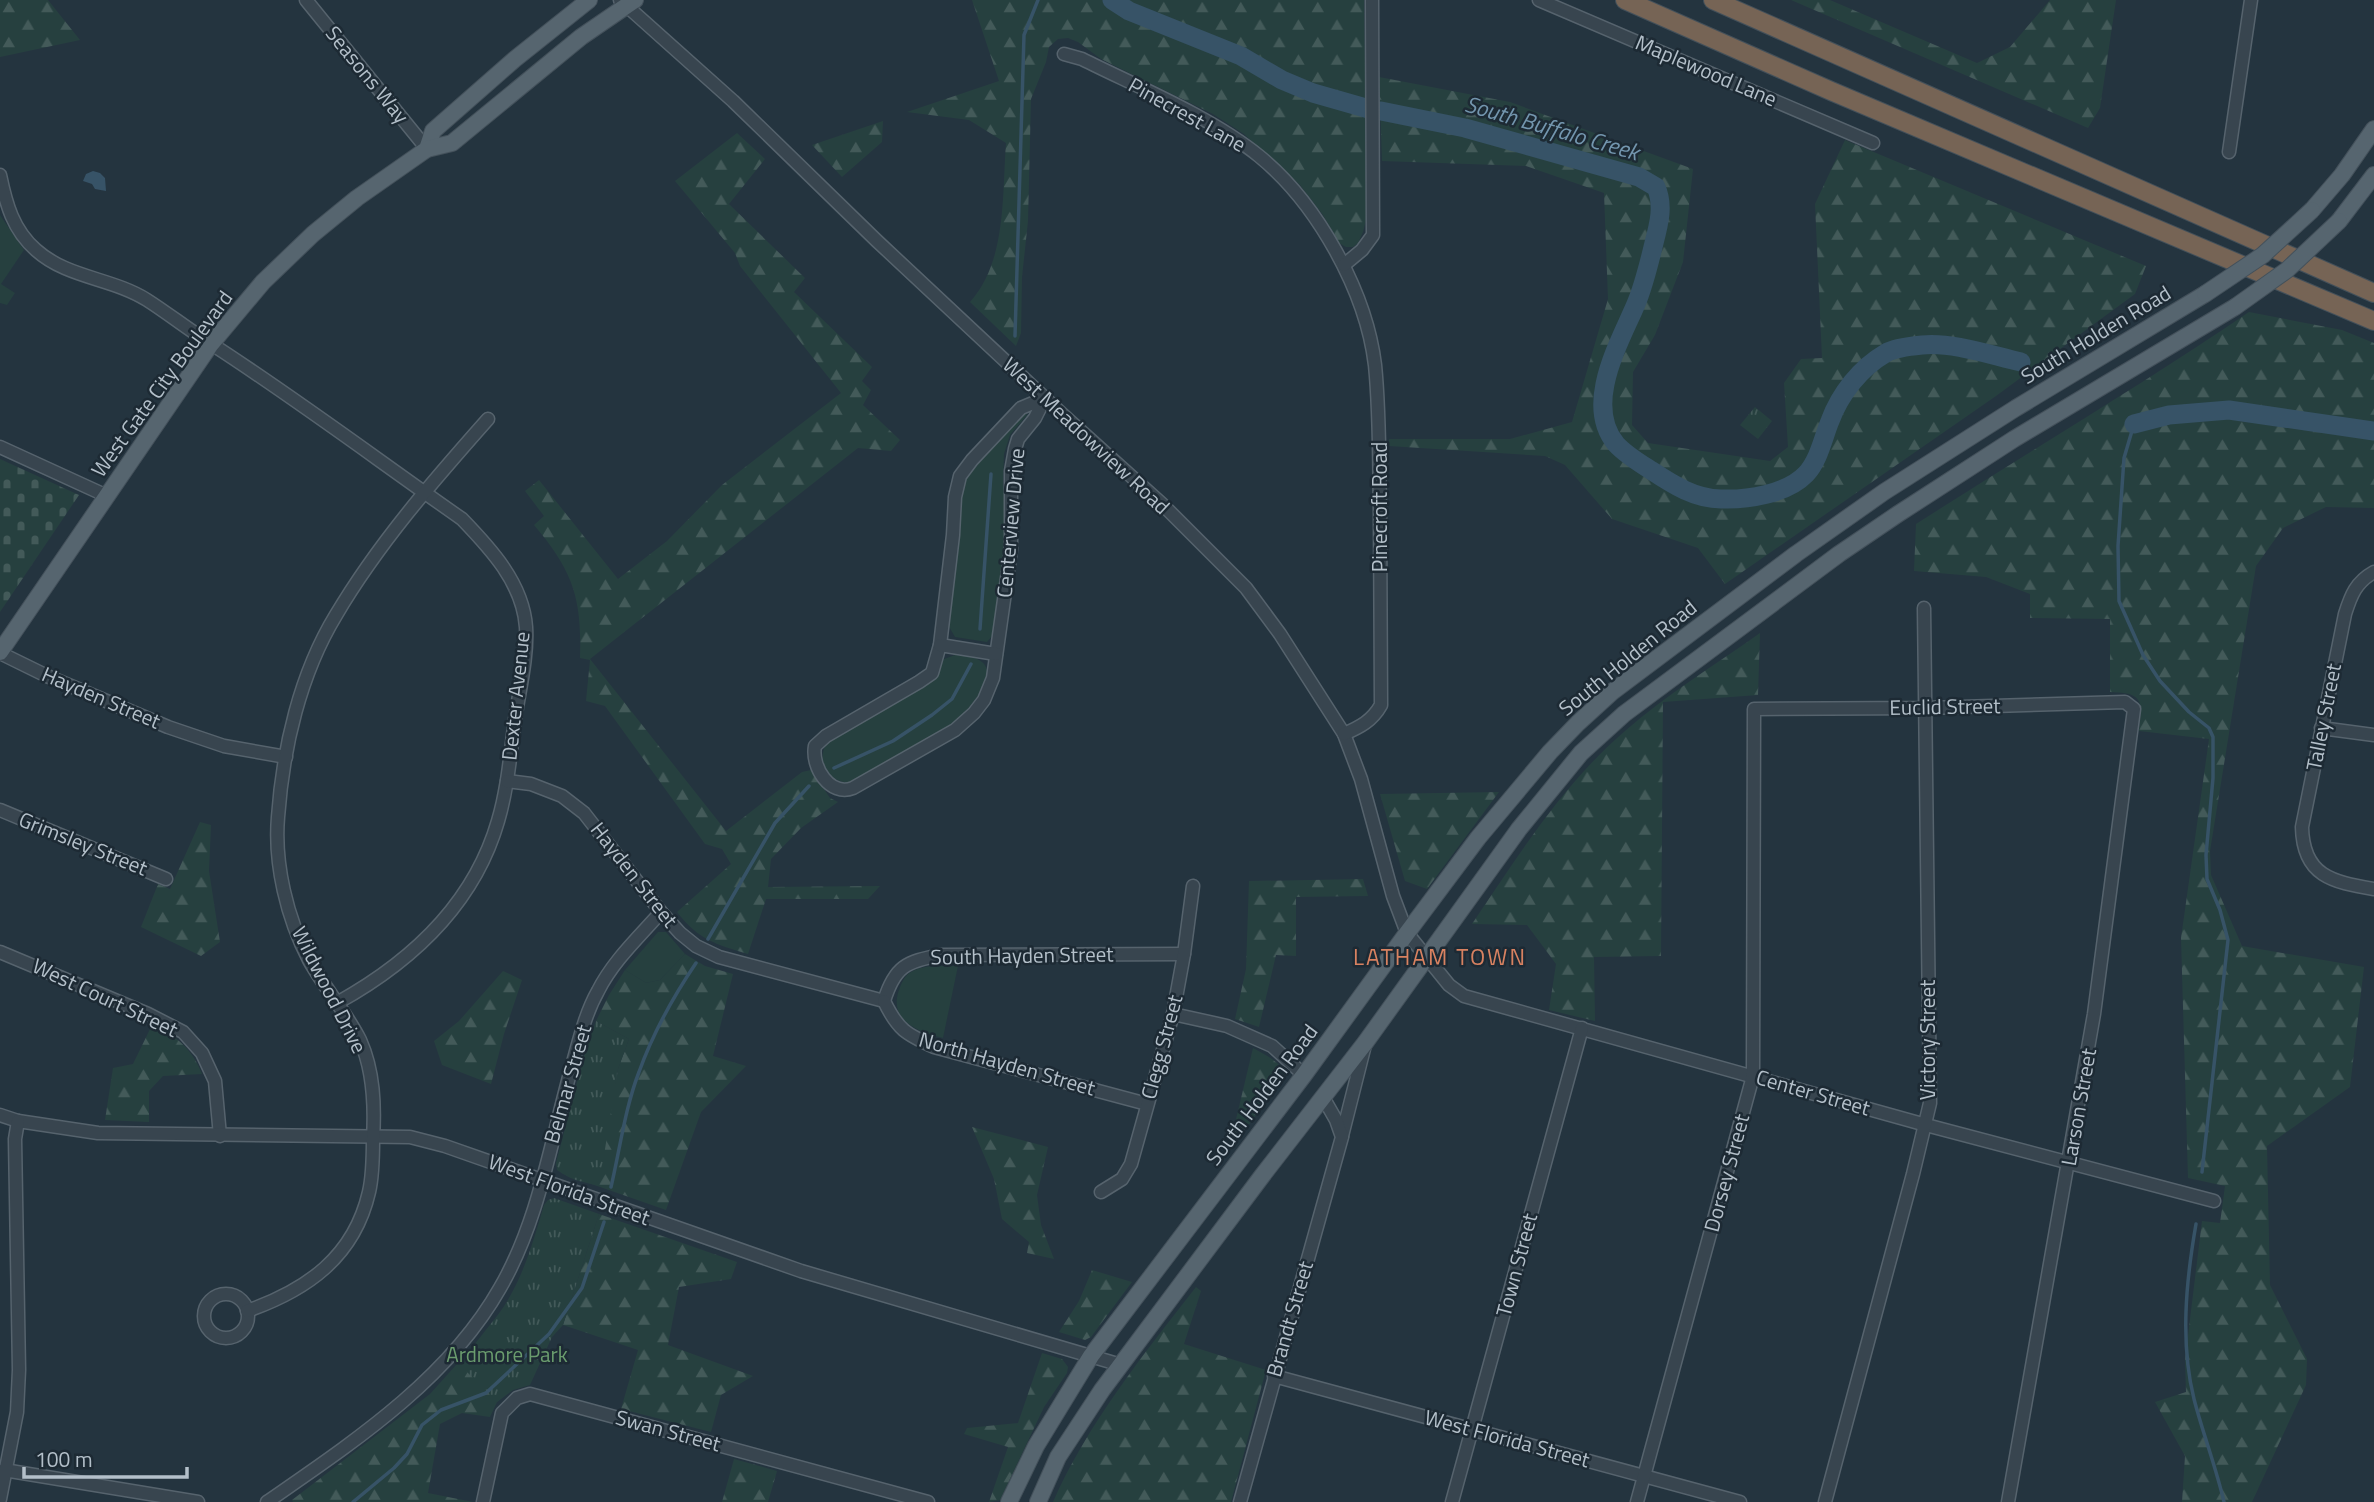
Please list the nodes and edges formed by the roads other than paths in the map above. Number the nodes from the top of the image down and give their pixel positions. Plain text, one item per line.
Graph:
1 (306, 0) edge
2 (589, 0) edge
3 (1372, 0) edge
4 (1539, 0) edge
5 (1607, 0) edge
6 (1625, 0) edge
7 (1713, 0) edge
8 (1722, 0) edge
9 (2250, 0) edge
10 (627, 2) edge
11 (1745, 14) junction
12 (1729, 44) junction
13 (1064, 54) dead end
14 (2374, 129) edge
15 (1873, 144) dead end
16 (427, 149) junction
17 (2229, 152) dead end
18 (0, 175) edge
19 (2374, 175) edge
20 (1343, 265) junction
21 (2374, 293) edge
22 (2374, 321) edge
23 (211, 344) junction
24 (1045, 398) junction
25 (488, 419) dead end
26 (0, 447) edge
27 (424, 492) junction
28 (107, 495) junction
29 (2369, 575) edge
30 (1924, 607) dead end
31 (940, 645) junction
32 (0, 653) edge
33 (996, 654) junction
34 (1927, 708) junction
35 (1754, 709) joint
36 (2134, 709) joint
37 (2321, 728) junction
38 (1343, 734) junction
39 (2374, 735) edge
40 (286, 757) junction
41 (507, 780) junction
42 (0, 810) edge
43 (166, 878) dead end
44 (1193, 886) dead end
45 (2374, 888) edge
46 (661, 912) junction
47 (1406, 933) junction
48 (0, 951) edge
49 (1184, 954) junction
50 (1426, 959) junction
51 (884, 1001) junction
52 (337, 1003) junction
53 (1173, 1014) junction
54 (1581, 1028) junction
55 (1365, 1043) junction
56 (1304, 1075) junction
57 (1753, 1076) junction
58 (1324, 1098) junction
59 (1147, 1104) junction
60 (0, 1115) edge
61 (19, 1121) junction
62 (1926, 1125) junction
63 (220, 1136) junction
64 (373, 1137) junction
65 (1342, 1137) junction
66 (2069, 1163) junction
67 (541, 1181) junction
68 (1101, 1192) dead end
69 (2214, 1201) dead end
70 (247, 1311) dead end
71 (1091, 1356) junction
72 (1121, 1365) junction
73 (1273, 1376) junction
74 (1472, 1429) junction
75 (4, 1469) junction
76 (1644, 1476) junction
77 (0, 1499) edge
78 (198, 1502) edge
79 (267, 1502) edge
80 (483, 1502) edge
81 (928, 1502) edge
82 (1009, 1502) edge
83 (1038, 1502) edge
84 (1240, 1502) edge
85 (1452, 1502) edge
86 (1637, 1502) edge
87 (1740, 1502) edge
88 (1825, 1502) edge
89 (2008, 1502) edge

1 - 16 street, Seasons Way
2 - 16 main road, West Gate City Boulevard
3 - 20 street
4 - 15 street, Maplewood Lane
5 - 12 highway
6 - 12 highway
7 - 11 highway
8 - 11 highway
9 - 17 street
10 - 16 main road, West Gate City Boulevard
10 - 24 street, West Meadowview Road
11 - 21 highway
12 - 22 highway
13 - 20 street, Pinecrest Lane
14 - 47 main road, South Holden Road, bridge
16 - 23 main road, West Gate City Boulevard
18 - 23 street
19 - 50 main road, South Holden Road, bridge
20 - 38 street, Pinecroft Road
23 - 27 street, Dexter Avenue
23 - 28 main road, West Gate City Boulevard
24 - 31 street, Centerview Drive
24 - 33 street, Centerview Drive
24 - 38 street, West Meadowview Road
25 - 27 street, Wildwood Drive
26 - 28 street
27 - 40 street, Wildwood Drive
27 - 41 street, Dexter Avenue
28 - 32 main road, West Gate City Boulevard
29 - 37 street, Talley Street
30 - 34 street, Victory Street
31 - 33 street
31 - 33 street, Centerview Drive
32 - 40 street, Hayden Street
34 - 35 street, Euclid Street
34 - 36 street, Euclid Street
34 - 62 street, Victory Street
35 - 57 street, Dorsey Street
36 - 66 street, Larson Street
37 - 39 street
37 - 45 street, Talley Street
38 - 47 street, West Meadowview Road
40 - 52 street, Wildwood Drive
41 - 46 street, Hayden Street
41 - 52 street, Dexter Avenue
42 - 43 street, Grimsley Street
44 - 49 street, Clegg Street
46 - 51 street, Hayden Street
46 - 67 street, Belmar Street
47 - 50 street, West Meadowview Road
47 - 56 main road, South Holden Road
48 - 63 street, West Court Street
49 - 51 street, South Hayden Street
49 - 53 street, Clegg Street
50 - 54 street, Center Street
50 - 55 main road, South Holden Road
51 - 59 street, North Hayden Street
52 - 64 street, Wildwood Drive
53 - 56 street
53 - 59 street, Clegg Street
54 - 57 street, Center Street
54 - 74 street, Town Street
55 - 58 main road, South Holden Road
55 - 65 street, Brandt Street
56 - 71 main road, South Holden Road
57 - 62 street, Center Street
57 - 76 street, Dorsey Street
58 - 65 street
58 - 72 main road, South Holden Road
59 - 68 street, Clegg Street
60 - 61 street, West Florida Street
61 - 63 street, West Florida Street
61 - 75 street
62 - 66 street, Center Street
62 - 88 street, Victory Street
63 - 64 street, West Florida Street
64 - 67 street, West Florida Street
64 - 70 street, Wildwood Drive
65 - 73 street, Brandt Street
66 - 69 street, Center Street
66 - 89 street, Larson Street
67 - 71 street, West Florida Street
67 - 79 street, Belmar Street
71 - 72 street, West Florida Street
71 - 82 main road, South Holden Road
72 - 83 main road, South Holden Road
73 - 74 street, West Florida Street
73 - 84 street, Brandt Street
74 - 76 street, West Florida Street
74 - 85 street, Town Street
75 - 77 street
75 - 78 street
76 - 86 street, Dorsey Street
76 - 87 street, West Florida Street
80 - 81 street, Swan Street

